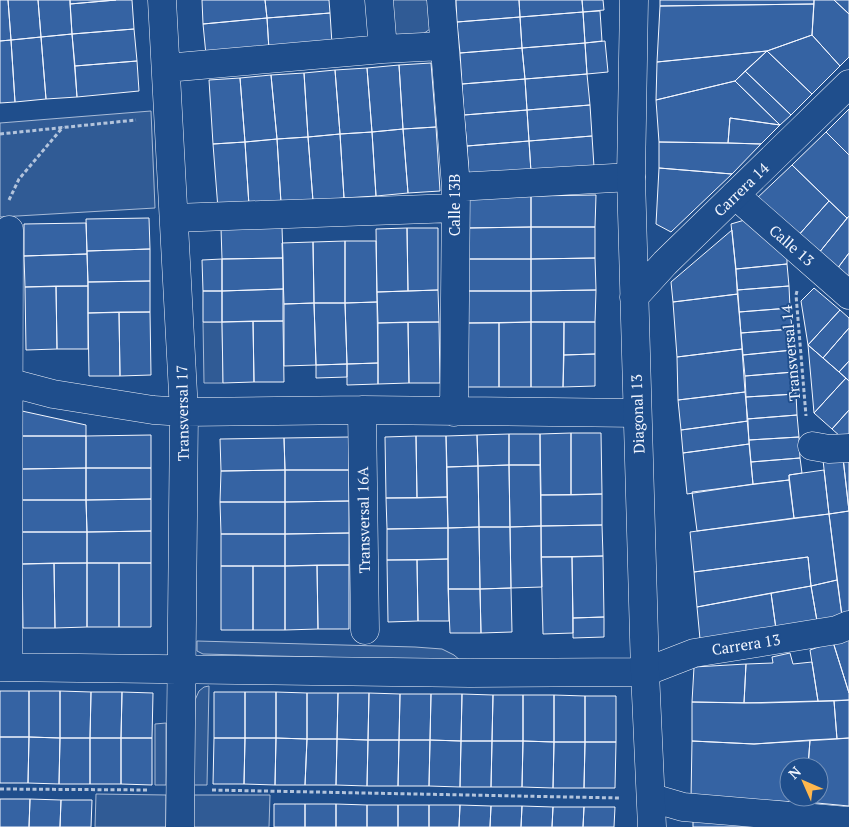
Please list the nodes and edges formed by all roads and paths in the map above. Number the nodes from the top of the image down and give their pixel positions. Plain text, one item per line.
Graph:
1 (162, 0) edge
2 (379, 0) edge
3 (441, 0) edge
4 (634, 0) edge
5 (443, 46) junction
6 (382, 49) junction
7 (166, 68) junction
8 (849, 84) edge
9 (169, 116) junction
10 (63, 127) junction
11 (0, 134) edge
12 (631, 177) junction
13 (735, 195) junction
14 (455, 198) junction
15 (174, 218) junction
16 (9, 230) joint
17 (808, 259) junction
18 (849, 295) edge
19 (634, 296) junction
20 (5, 381) edge
21 (362, 410) junction
22 (184, 412) junction
23 (454, 412) junction
24 (637, 413) junction
25 (812, 446) joint
26 (849, 448) edge
27 (849, 625) edge
28 (365, 630) dead end
29 (4, 667) edge
30 (180, 670) junction
31 (645, 672) junction
32 (0, 789) edge
33 (180, 790) junction
34 (652, 798) junction
35 (849, 821) edge
36 (180, 827) edge
37 (652, 827) edge

1 - 7 street, Transversal 17
2 - 6 street
3 - 5 street, Calle 13B
4 - 12 street, Diagonal 13
5 - 6 street
5 - 14 street, Calle 13B
6 - 7 street
7 - 9 street, Transversal 17
8 - 13 street, Carrera 14
9 - 10 path
9 - 15 street, Transversal 17
10 - 11 path
10 - 16 path
12 - 14 street
12 - 19 street, Diagonal 13
13 - 17 street, Calle 13
13 - 19 street, Carrera 14
14 - 15 street
14 - 23 street, Calle 13B
15 - 22 street, Transversal 17
16 - 20 street
17 - 18 street, Calle 13
17 - 25 path, Transversal 14
19 - 24 street, Diagonal 13
20 - 22 street
20 - 29 street
21 - 22 street
21 - 23 street
21 - 28 street, Transversal 16A
22 - 30 street, Transversal 17
23 - 24 street
24 - 31 street, Diagonal 13
25 - 26 street
27 - 31 street, Carrera 13
29 - 30 street
30 - 31 street
30 - 33 street, Transversal 17
31 - 34 street, Diagonal 13
32 - 33 path
33 - 34 path
33 - 36 street, Transversal 17
34 - 35 street
34 - 37 street, Diagonal 13

